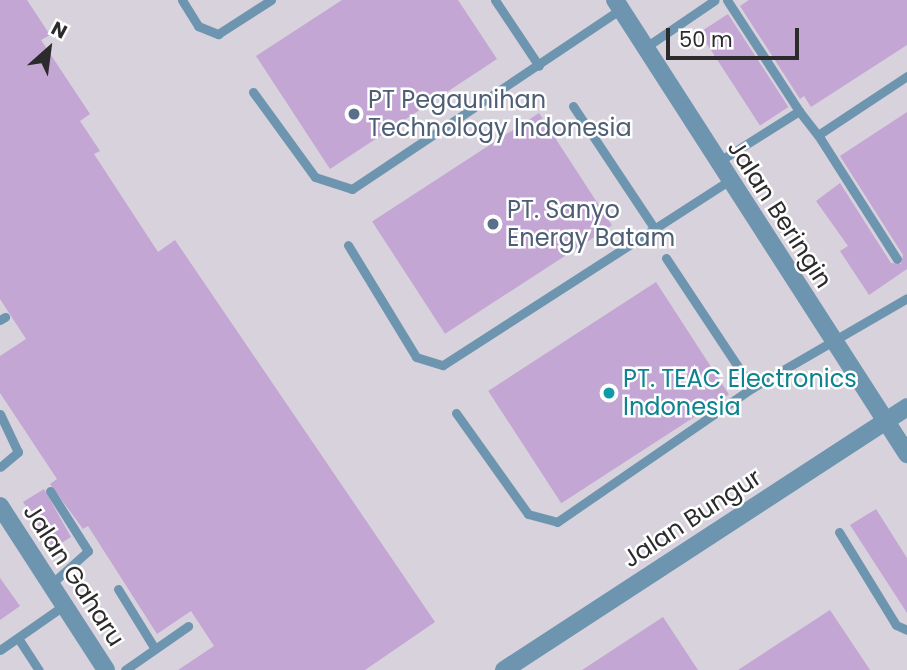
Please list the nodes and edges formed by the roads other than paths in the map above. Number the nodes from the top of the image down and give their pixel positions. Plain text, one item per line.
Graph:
1 (181, 0) edge
2 (271, 0) edge
3 (495, 0) edge
4 (715, 0) edge
5 (727, 0) edge
6 (618, 4) edge
7 (646, 47) junction
8 (539, 66) junction
9 (907, 76) edge
10 (253, 92) dead end
11 (573, 106) dead end
12 (799, 111) junction
13 (818, 135) junction
14 (717, 163) junction
15 (729, 181) junction
16 (654, 228) junction
17 (348, 245) dead end
18 (666, 258) dead end
19 (897, 259) dead end
20 (907, 298) edge
21 (834, 342) junction
22 (752, 388) junction
23 (907, 407) edge
24 (456, 412) dead end
25 (0, 414) edge
26 (886, 422) junction
27 (907, 454) edge
28 (0, 467) edge
29 (50, 491) dead end
30 (0, 507) edge
31 (839, 532) dead end
32 (50, 585) junction
33 (118, 589) dead end
34 (64, 607) junction
35 (188, 626) dead end
36 (907, 630) edge
37 (18, 638) junction
38 (155, 649) junction
39 (0, 650) edge
40 (39, 670) edge
41 (106, 670) edge
42 (125, 670) edge
43 (504, 670) edge

1 - 2 lane
3 - 8 lane
4 - 7 lane
5 - 12 lane
6 - 7 street, Jalan Beringin
6 - 8 lane
7 - 14 street, Jalan Beringin
8 - 10 lane
9 - 13 lane
11 - 16 lane
12 - 13 lane
12 - 14 lane
13 - 19 lane
14 - 15 street, Jalan Beringin
15 - 16 lane
15 - 21 street, Jalan Beringin
16 - 17 lane
18 - 22 lane
20 - 21 lane
21 - 22 lane
21 - 26 street, Jalan Beringin
22 - 24 lane
23 - 26 street, Jalan Bungur
25 - 28 lane
26 - 27 street, Jalan Beringin
26 - 43 street, Jalan Bungur
29 - 32 lane
30 - 32 street, Jalan Gaharu
31 - 36 lane
32 - 34 street, Jalan Gaharu
33 - 38 lane
34 - 37 lane
34 - 41 street, Jalan Gaharu
35 - 38 lane
37 - 39 lane
37 - 40 lane
38 - 42 lane

